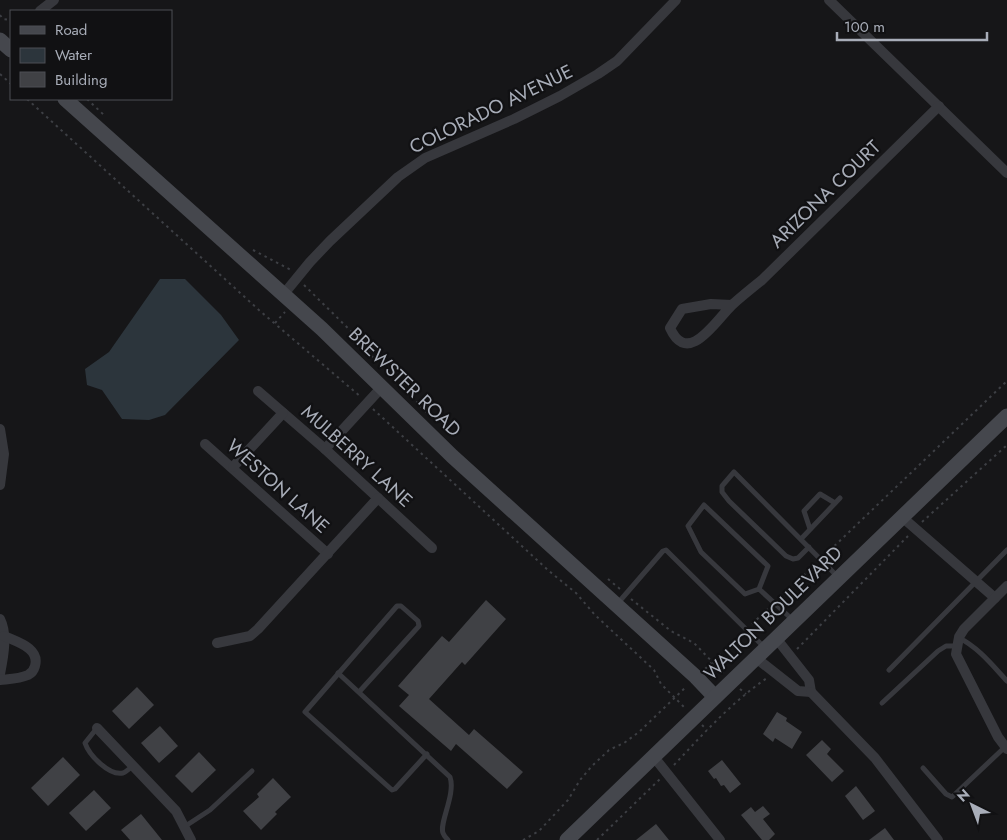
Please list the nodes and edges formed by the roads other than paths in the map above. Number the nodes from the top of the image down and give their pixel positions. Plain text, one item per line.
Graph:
1 (54, 0) edge
2 (676, 0) edge
3 (829, 0) edge
4 (41, 10) edge
5 (66, 100) edge
6 (939, 106) junction
7 (1007, 174) edge
8 (283, 295) junction
9 (732, 305) junction
10 (382, 387) junction
11 (258, 391) dead end
12 (283, 413) junction
13 (1007, 416) edge
14 (0, 429) edge
15 (206, 444) dead end
16 (325, 449) junction
17 (233, 467) junction
18 (0, 485) edge
19 (378, 498) junction
20 (840, 498) dead end
21 (835, 504) junction
22 (902, 517) junction
23 (810, 529) junction
24 (801, 539) junction
25 (809, 547) junction
26 (432, 548) dead end
27 (1007, 550) edge
28 (328, 554) junction
29 (839, 578) junction
30 (976, 581) junction
31 (1007, 586) edge
32 (759, 589) junction
33 (996, 598) junction
34 (620, 600) junction
35 (0, 619) edge
36 (794, 621) junction
37 (4, 636) junction
38 (958, 642) junction
39 (217, 643) dead end
40 (766, 648) junction
41 (889, 670) dead end
42 (338, 673) junction
43 (0, 674) edge
44 (0, 680) edge
45 (1007, 681) edge
46 (359, 692) junction
47 (811, 692) junction
48 (715, 697) junction
49 (882, 703) dead end
50 (97, 728) joint
51 (1006, 748) edge
52 (426, 754) junction
53 (654, 757) junction
54 (134, 766) junction
55 (923, 768) dead end
56 (252, 771) dead end
57 (184, 827) junction
58 (191, 840) edge
59 (448, 840) edge
60 (567, 840) edge
61 (720, 840) edge
62 (938, 840) edge

1 - 4 street
2 - 8 street, COLORADO AVENUE
3 - 6 street
5 - 8 street, BREWSTER ROAD
6 - 7 street
6 - 9 street, ARIZONA COURT
8 - 10 street, BREWSTER ROAD
9 - 9 street, ARIZONA COURT
10 - 16 street
10 - 34 street, BREWSTER ROAD
11 - 12 street, MULBERRY LANE
12 - 16 street, MULBERRY LANE
12 - 17 street
13 - 22 street, WALTON BOULEVARD
14 - 18 street
15 - 17 street, WESTON LANE
16 - 19 street, MULBERRY LANE
17 - 28 street, WESTON LANE
19 - 26 street, MULBERRY LANE
19 - 28 street
20 - 21 lane
21 - 23 lane
21 - 23 lane
22 - 29 street, WALTON BOULEVARD
22 - 30 street
23 - 24 lane
24 - 25 lane
24 - 25 lane
25 - 29 lane
27 - 30 lane
28 - 39 street
29 - 36 street, WALTON BOULEVARD
30 - 33 street
30 - 41 lane
31 - 33 street
32 - 32 lane
32 - 36 lane
33 - 38 street
34 - 40 lane
34 - 48 street, BREWSTER ROAD
35 - 37 street
36 - 40 street, WALTON BOULEVARD
37 - 43 street
37 - 44 street
38 - 45 lane
38 - 49 lane
38 - 51 street
40 - 47 street
40 - 47 street
40 - 48 street, WALTON BOULEVARD
42 - 46 lane
42 - 46 lane
42 - 52 lane
46 - 52 lane
47 - 62 street
48 - 53 street, WALTON BOULEVARD
50 - 54 street
50 - 54 lane
51 - 55 lane
52 - 59 lane
53 - 60 street, WALTON BOULEVARD
53 - 61 street
54 - 57 street
56 - 57 lane
57 - 58 street

